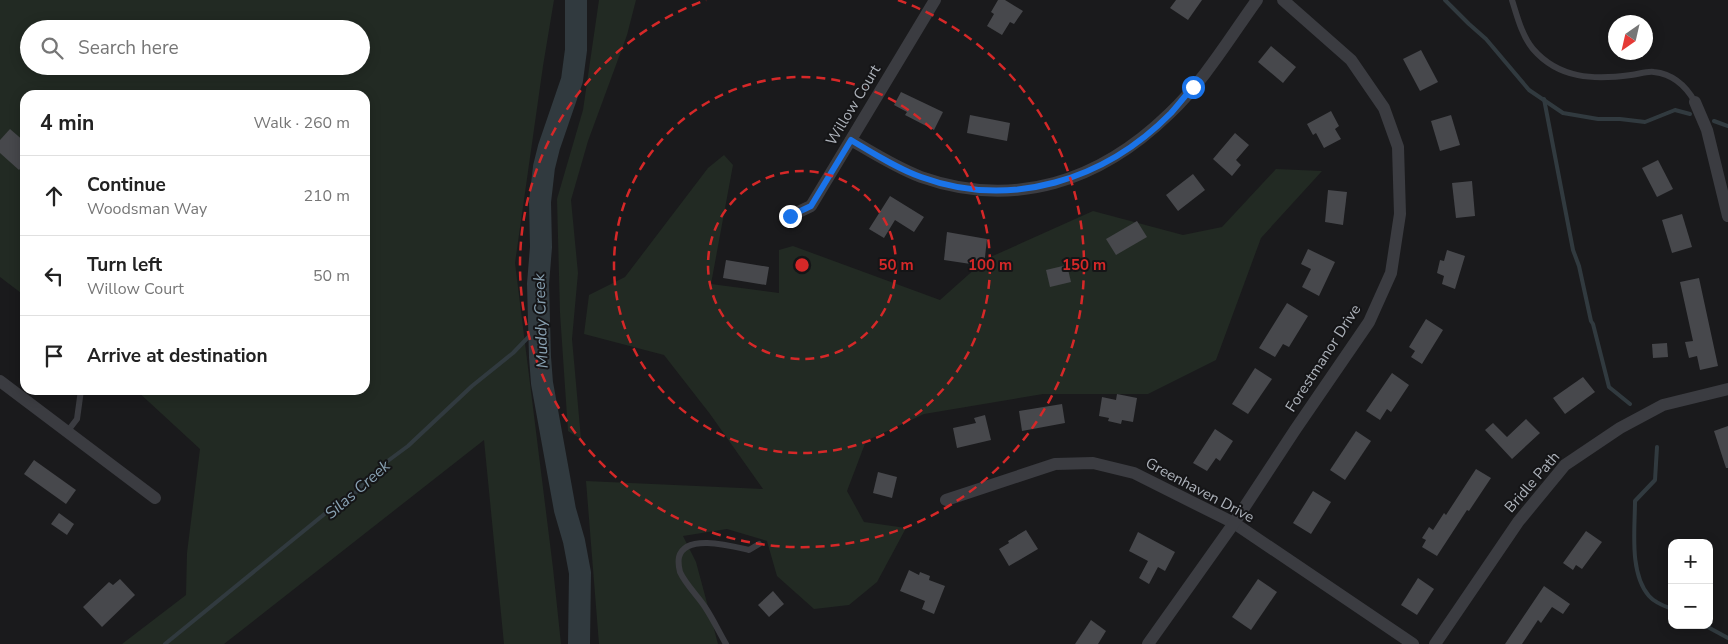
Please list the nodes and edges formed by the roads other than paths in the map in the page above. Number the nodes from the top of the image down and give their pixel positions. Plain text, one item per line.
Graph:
1 (935, 0) edge
2 (1257, 0) edge
3 (1283, 0) edge
4 (1512, 0) edge
5 (1695, 102) joint
6 (851, 140) junction
7 (790, 216) dead end
8 (1728, 216) edge
9 (0, 381) edge
10 (1728, 390) edge
11 (80, 395) edge
12 (68, 432) junction
13 (155, 498) dead end
14 (946, 500) dead end
15 (1234, 523) junction
16 (759, 544) dead end
17 (726, 644) edge
18 (1148, 644) edge
19 (1413, 644) edge
20 (1435, 644) edge

1 - 6 street, Willow Court
2 - 6 street
3 - 15 street, Forestmanor Drive
4 - 5 lane
5 - 8 street
6 - 7 street, Willow Court
9 - 12 street
10 - 20 street, Bridle Path
11 - 12 lane
12 - 13 street
14 - 15 street, Greenhaven Drive
15 - 18 street, Forestmanor Drive
15 - 19 street, Greenhaven Drive
16 - 17 lane

